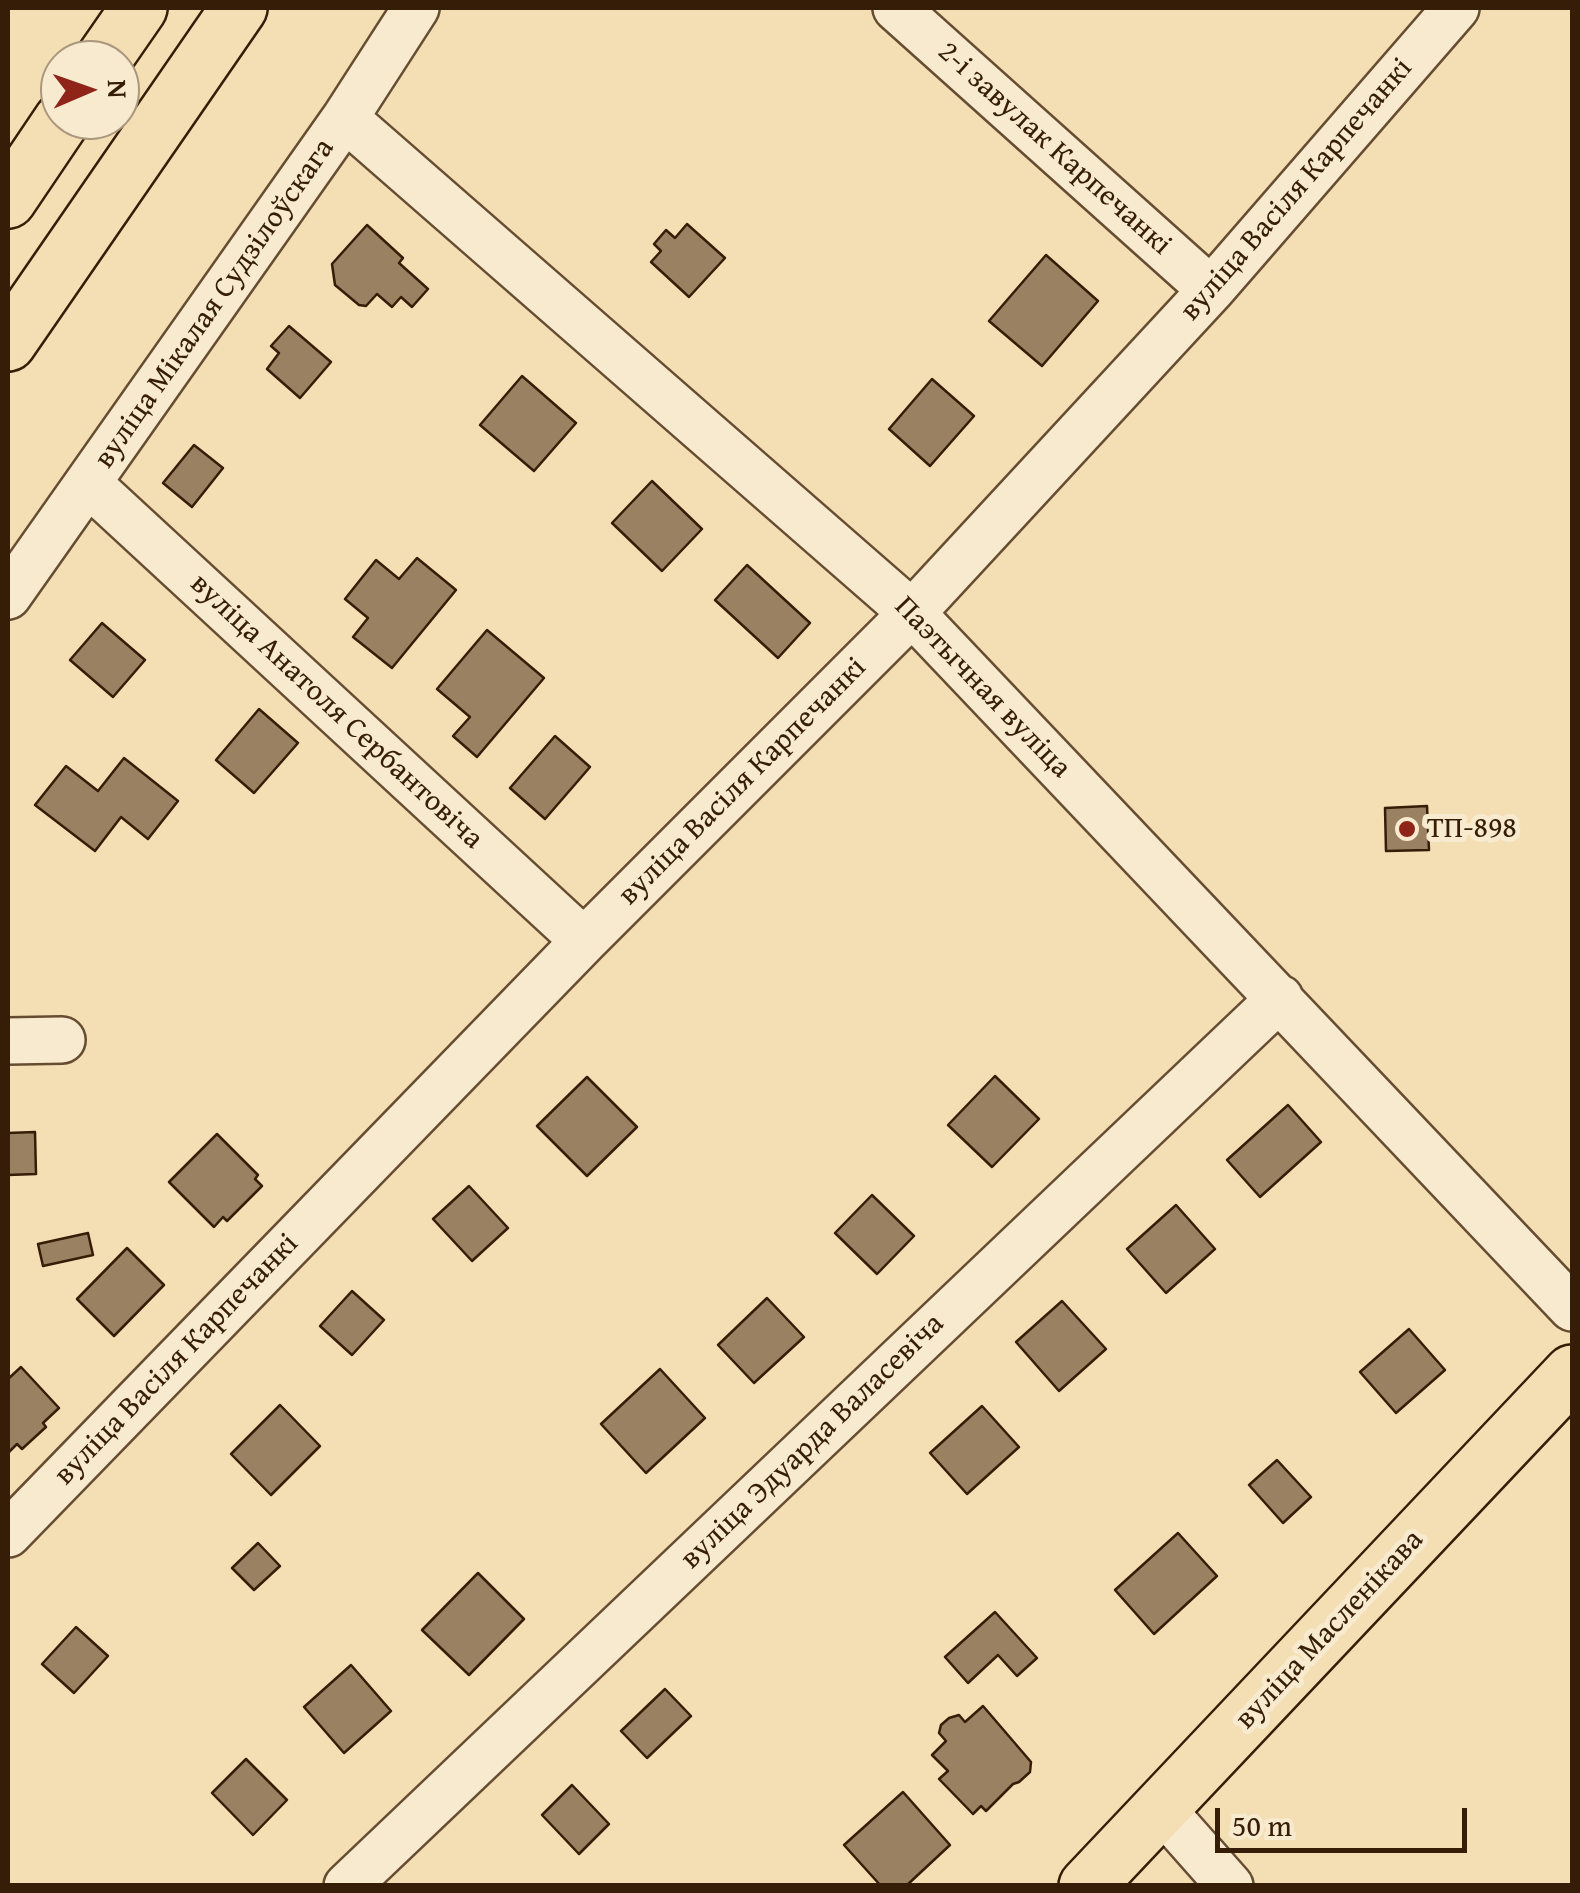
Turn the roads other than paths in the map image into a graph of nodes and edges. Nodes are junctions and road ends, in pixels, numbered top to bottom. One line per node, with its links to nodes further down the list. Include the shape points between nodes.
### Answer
1 (139, 8): 6 (main road)
2 (239, 8): 11 (main road)
3 (416, 8): 7 (street, вуліца Мікалая Судзілоўскага)
4 (896, 8): 10 (street, 2-і завулак Карпечанкі)
5 (1456, 8): 10 (street, вуліца Васіля Карпечанкі)
6 (117, 40)
7 (345, 118): 12 (street, вуліца Мікалая Судзілоўскага); 14 (street, Паэтычная вуліца)
8 (48, 140): 9 (main road)
9 (8, 200)
10 (1211, 290): 14 (street, вуліца Васіля Карпечанкі)
11 (8, 342)
12 (88, 484): 13 (street, вуліца Мікалая Судзілоўскага); 15 (street, вуліца Анатоля Сербантовіча)
13 (8, 596)
14 (912, 613): 15 (street, вуліца Васіля Карпечанкі); 16 (street, Паэтычная вуліца)
15 (584, 941): 21 (street, вуліца Васіля Карпечанкі)
16 (1280, 998): 19 (street, Паэтычная вуліца); 23 (street, вуліца Эдуарда Валасевіча)
17 (62, 1040): 18 (street)
18 (8, 1042)
19 (1572, 1308)
20 (1572, 1373): 22 (main road, вуліца Масленікава)
21 (8, 1534)
22 (1161, 1808): 24 (main road, вуліца Масленікава); 25 (street)
23 (346, 1886)
24 (1086, 1886)
25 (1230, 1886)

